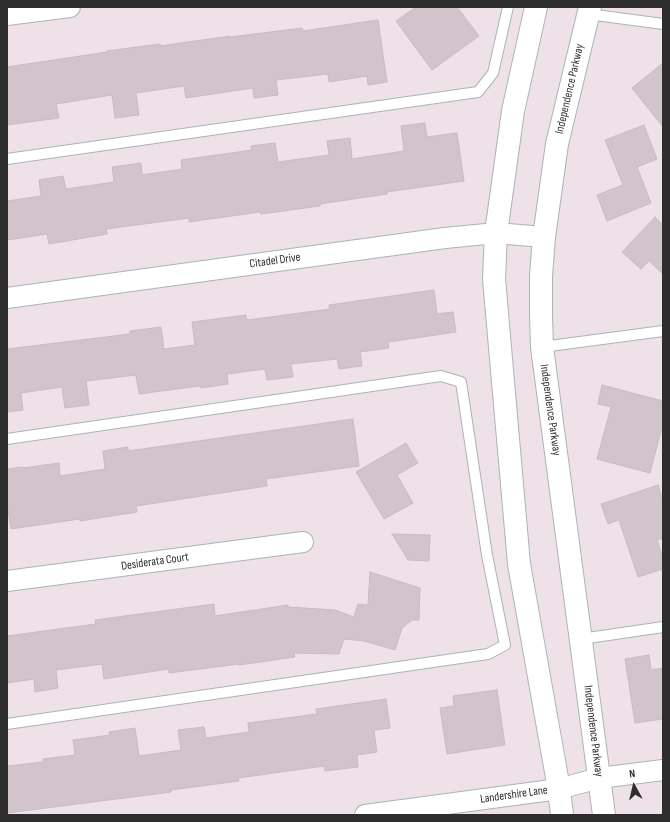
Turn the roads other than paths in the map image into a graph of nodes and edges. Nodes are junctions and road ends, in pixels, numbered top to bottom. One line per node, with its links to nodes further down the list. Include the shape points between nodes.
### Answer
1 (70, 7): 5 (street)
2 (508, 7): 7 (lane, via 493,73 478,92)
3 (536, 7): 8 (main road, via 514,111)
4 (589, 10): 6 (lane); 9 (main road, Independence Parkway, via 557,144)
5 (7, 15)
6 (663, 24)
7 (7, 159)
8 (496, 233): 9 (street, Citadel Drive); 10 (street, Citadel Drive); 21 (main road, via 494,280 519,564)
9 (544, 237): 12 (main road, Independence Parkway, via 541,276)
10 (7, 298)
11 (663, 331): 12 (lane)
12 (542, 348): 17 (main road, Independence Parkway)
13 (7, 439): 18 (lane, via 441,376 461,382 487,555 505,645 488,654)
14 (303, 542): 15 (street, Desiderata Court)
15 (7, 581)
16 (663, 627): 17 (lane)
17 (581, 639): 20 (main road, Independence Parkway)
18 (7, 724)
19 (663, 770): 20 (street, Landershire Lane)
20 (599, 778): 21 (street, Landershire Lane); 24 (main road, Independence Parkway)
21 (559, 789): 22 (street, Landershire Lane); 23 (main road)
22 (365, 815)
23 (562, 815)
24 (604, 815)

